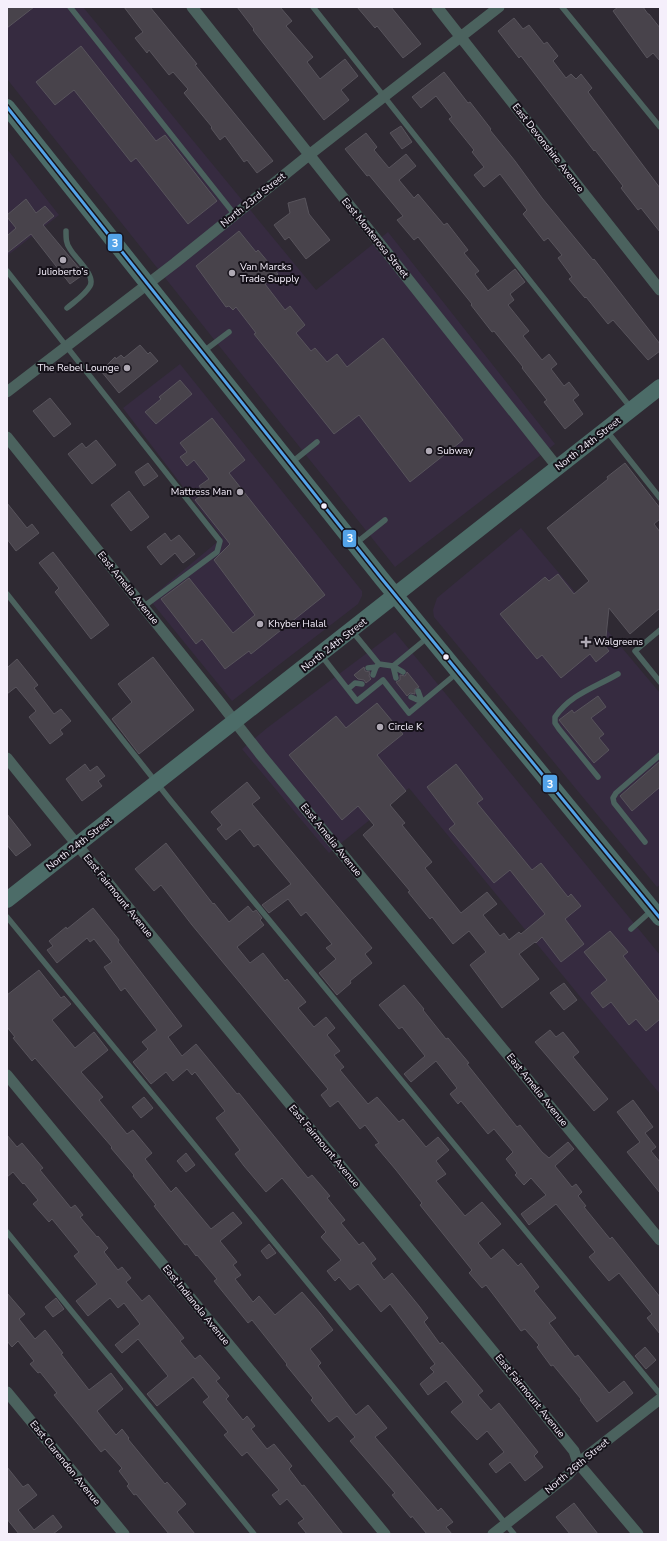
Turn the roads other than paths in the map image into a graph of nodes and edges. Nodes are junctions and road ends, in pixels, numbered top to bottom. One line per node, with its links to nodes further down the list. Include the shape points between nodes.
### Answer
1 (70, 7): 12 (lane)
2 (192, 7): 11 (street, East Monterosa Street)
3 (313, 7): 8 (lane)
4 (437, 7): 7 (street, East Devonshire Avenue)
5 (499, 7): 7 (street, North 23rd Street)
6 (562, 7): 10 (lane)
7 (461, 37): 8 (street, North 23rd Street); 16 (street, East Devonshire Avenue)
8 (384, 96): 11 (street, North 23rd Street); 23 (lane)
9 (7, 107): 15 (main road)
10 (660, 127)
11 (309, 155): 12 (street, North 23rd Street); 28 (street, East Monterosa Street)
12 (235, 215): 15 (street, North 23rd Street)
13 (66, 231): 17 (lane, via 69,249 91,279 90,286)
14 (7, 271): 19 (lane)
15 (148, 284): 19 (street, North 23rd Street); 20 (main road)
16 (660, 290)
17 (67, 308)
18 (229, 332): 20 (lane)
19 (67, 346): 22 (street, North 23rd Street); 34 (lane, via 220,541 217,552)
20 (202, 353): 27 (main road)
21 (660, 387): 23 (main road, North 24th Street)
22 (7, 392)
23 (632, 409): 24 (main road, North 24th Street)
24 (606, 430): 28 (main road, North 24th Street); 29 (lane)
25 (7, 437): 34 (street, East Amelia Avenue)
26 (317, 442): 27 (lane)
27 (291, 463): 31 (main road)
28 (558, 468): 33 (main road, North 24th Street)
29 (660, 498)
30 (385, 520): 31 (lane)
31 (354, 544): 33 (main road)
32 (7, 594): 59 (lane)
33 (396, 596): 36 (main road, North 24th Street); 37 (main road)
34 (143, 608): 55 (street, East Amelia Avenue)
35 (660, 630): 48 (lane, via 634,651)
36 (352, 631): 38 (main road, North 24th Street); 39 (lane)
37 (429, 636): 40 (lane); 43 (main road)
38 (320, 656): 51 (lane); 55 (main road, North 24th Street)
39 (377, 665): 40 (lane); 41 (lane); 45 (lane)
40 (393, 666): 42 (lane); 47 (lane)
41 (368, 668)
42 (403, 672)
43 (459, 672): 54 (lane); 63 (main road)
44 (618, 674): 58 (lane, via 574,698 555,717 559,730)
45 (373, 675)
46 (356, 677): 49 (lane)
47 (396, 678)
48 (660, 682)
49 (355, 684): 50 (lane); 51 (lane)
50 (362, 684)
51 (348, 689): 54 (lane, via 357,701 383,680 409,713)
52 (418, 691): 54 (lane)
53 (411, 697): 54 (lane)
54 (422, 702)
55 (235, 722): 59 (main road, North 24th Street); 68 (street, East Amelia Avenue)
56 (660, 755): 60 (lane, via 613,798 614,803)
57 (7, 758): 61 (street, East Fairmount Avenue)
58 (598, 777)
59 (157, 784): 61 (main road, North 24th Street); 70 (lane)
60 (645, 842)
61 (77, 846): 62 (main road, North 24th Street); 72 (street, East Fairmount Avenue, via 470,1322 574,1451)
62 (7, 900)
63 (658, 910): 65 (lane)
64 (7, 917): 73 (lane)
65 (631, 929)
66 (7, 1075): 76 (street, East Indianola Avenue)
67 (7, 1232): 75 (lane)
68 (660, 1240)
69 (7, 1392): 74 (street, East Clarendon Avenue)
70 (660, 1394)
71 (660, 1399): 72 (street, North 26th Street)
72 (578, 1463): 73 (street, North 26th Street, via 568,1475); 79 (street, East Fairmount Avenue)
73 (506, 1524): 77 (street, North 26th Street); 78 (lane)
74 (124, 1534)
75 (254, 1534)
76 (385, 1534)
77 (493, 1534)
78 (514, 1534)
79 (638, 1534)

